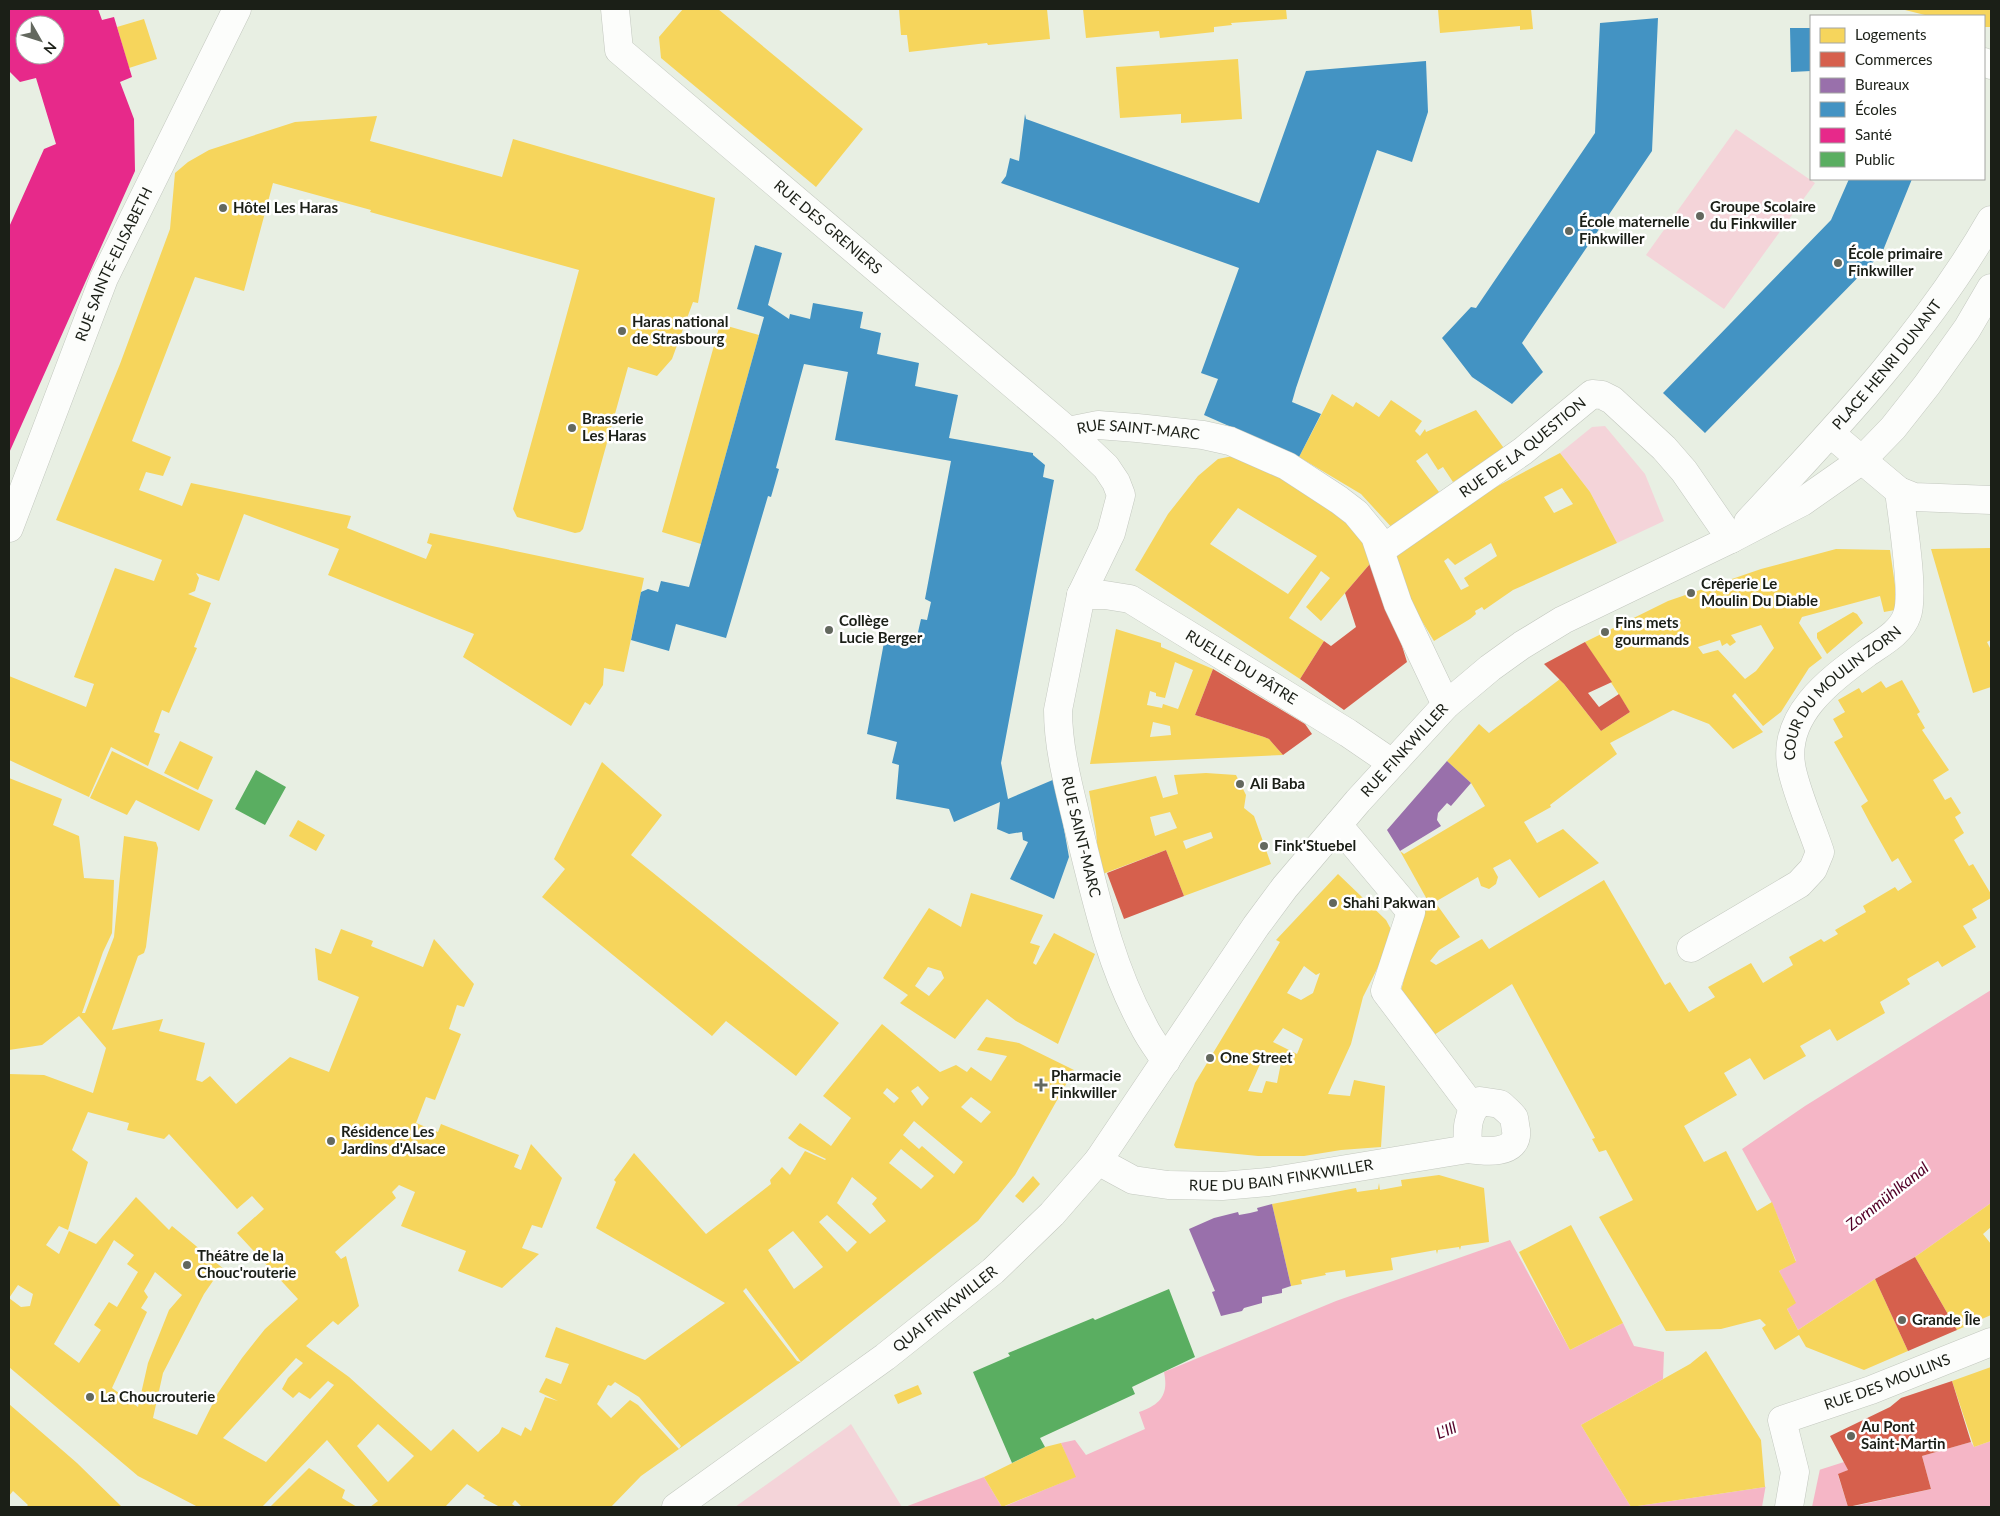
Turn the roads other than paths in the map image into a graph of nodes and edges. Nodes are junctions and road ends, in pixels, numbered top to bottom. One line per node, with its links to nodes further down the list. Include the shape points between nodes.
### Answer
1 (237, 9): 10 (street, RUE SAINTE-ELISABETH, via 104,278)
2 (615, 9): 5 (street, RUE DES GRENIERS, via 619,50)
3 (1991, 220): 6 (street, PLACE HENRI DUNANT, via 1957,276)
4 (1991, 288): 7 (street, via 1928,385)
5 (1068, 431): 12 (street, RUE SAINT-MARC, via 1098,425 1203,435 1230,442 1287,466 1339,500 1366,524); 13 (street, RUE SAINT-MARC, via 1106,467 1120,496 1111,533)
6 (1831, 434): 7 (street, PLACE HENRI DUNANT); 11 (street, PLACE HENRI DUNANT)
7 (1862, 460): 8 (street, PLACE HENRI DUNANT); 11 (street, via 1802,502)
8 (1899, 491): 9 (street, PLACE HENRI DUNANT, via 1914,497); 17 (street, COUR DU MOULIN ZORN, via 1909,586 1908,614 1898,630 1829,680 1814,696 1800,718 1792,740 1792,769 1820,852 1814,869 1799,884)
9 (1991, 500)
10 (9, 528)
11 (1732, 540): 12 (street, RUE DE LA QUESTION, via 1664,448 1612,400 1602,394 1592,394 1523,451); 14 (street, RUE FINKWILLER, via 1563,620 1498,662)
12 (1381, 550): 14 (street, RUE SAINT-MARC, via 1398,604)
13 (1081, 595): 15 (street, RUELLE DU PÂTRE, via 1130,599 1348,732); 18 (street, RUE SAINT-MARC, via 1058,710 1058,730 1101,920 1116,967 1143,1026)
14 (1446, 705): 15 (street, RUE FINKWILLER)
15 (1392, 763): 16 (street, RUE FINKWILLER)
16 (1338, 825): 18 (street, RUE FINKWILLER, via 1256,926); 19 (street, via 1411,912 1385,991)
17 (1691, 948)
18 (1166, 1060): 21 (street, QUAI FINKWILLER)
19 (1473, 1108): 20 (street, via 1468,1120); 20 (street, via 1480,1102 1500,1104 1514,1119 1516,1135 1503,1150)
20 (1468, 1149): 21 (street, RUE DU BAIN FINKWILLER, via 1268,1182 1222,1186 1168,1185 1133,1180)
21 (1098, 1161): 23 (street, QUAI FINKWILLER, via 1052,1214 993,1271 885,1357)
22 (1991, 1342): 24 (street, RUE DES MOULINS, via 1871,1390 1782,1420 1795,1472)
23 (676, 1507)
24 (1789, 1507)

